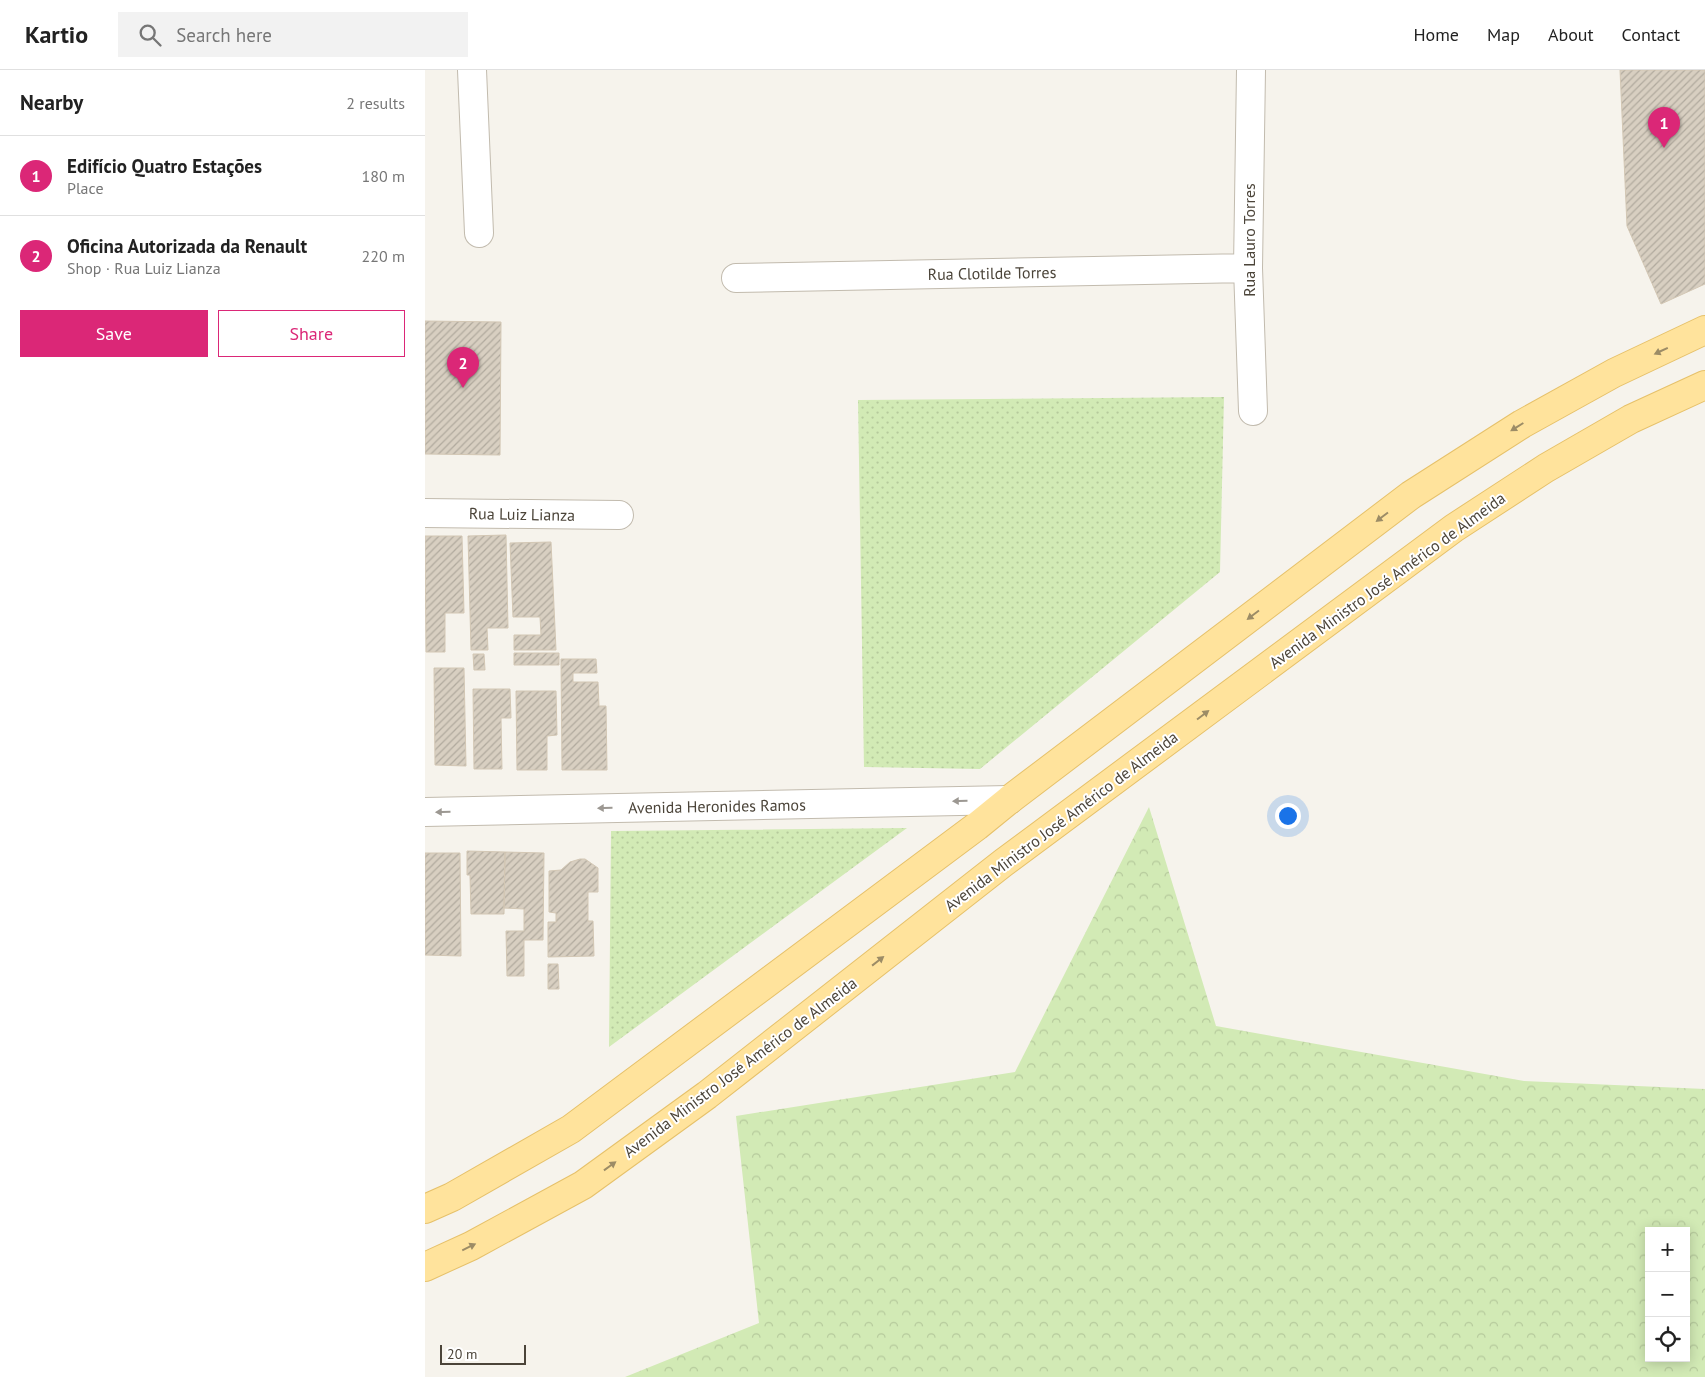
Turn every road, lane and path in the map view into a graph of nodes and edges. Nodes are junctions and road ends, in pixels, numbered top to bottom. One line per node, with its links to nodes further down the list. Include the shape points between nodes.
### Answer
1 (472, 70): 3 (street)
2 (1251, 70): 4 (street, Rua Lauro Torres)
3 (479, 233)
4 (1248, 268): 5 (street, Rua Clotilde Torres); 8 (street, Rua Lauro Torres)
5 (736, 278)
6 (1705, 330): 11 (main road, one-way to 11, via 1614,373 1522,424 1411,495)
7 (1705, 385): 14 (main road, Avenida Ministro José Américo de Almeida, one-way to 7, via 471,1246 583,1185 707,1095 1003,862 1454,528 1580,448)
8 (1253, 411)
9 (425, 513): 10 (street, Rua Luiz Lianza)
10 (619, 515)
11 (1009, 800): 12 (street, Avenida Heronides Ramos, one-way to 12); 13 (main road, via 571,1130)
12 (425, 812)
13 (425, 1209)
14 (425, 1267)

